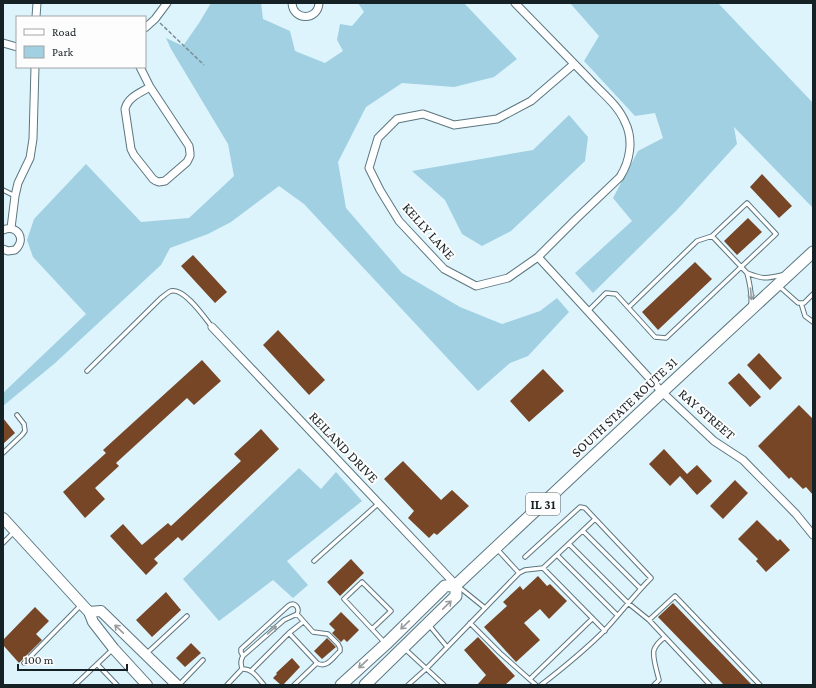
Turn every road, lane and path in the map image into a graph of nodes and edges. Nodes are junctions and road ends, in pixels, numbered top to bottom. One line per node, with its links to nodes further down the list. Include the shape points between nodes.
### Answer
1 (38, 3): 6 (street)
2 (167, 3): 7 (street)
3 (292, 3): 4 (street, via 295,13 306,17 314,13)
4 (318, 3)
5 (515, 3): 11 (street, KELLY LANE)
6 (36, 16)
7 (155, 19): 8 (street); 12 (path)
8 (146, 27)
9 (3, 43): 10 (street)
10 (16, 47)
11 (574, 64): 23 (street, KELLY LANE, via 618,110 626,122 630,141 628,161 620,177); 23 (street, KELLY LANE, via 531,102 497,119 454,125 423,114 397,119 378,138 369,168 399,221 444,269 476,286 508,278)
12 (204, 65)
13 (35, 68): 17 (street, via 33,139 30,158)
14 (140, 68): 15 (street)
15 (150, 87): 15 (street, via 131,99 125,109 132,152 153,179 162,182 187,162 190,150)
16 (3, 190): 17 (lane)
17 (15, 196): 18 (street)
18 (11, 228): 19 (street); 21 (street, via 20,236 20,244 12,251)
19 (3, 230)
20 (712, 236): 24 (lane); 24 (lane, via 747,203 757,213 776,234); 30 (lane, via 697,241)
21 (3, 249)
22 (813, 252): 26 (main road, SOUTH STATE ROUTE 31 / IL 31)
23 (538, 257): 32 (street, RAY STREET)
24 (741, 267): 25 (lane); 30 (lane, via 666,338 655,337)
25 (746, 273): 26 (lane, via 770,278); 31 (lane, one-way to 31, via 751,288)
26 (791, 273): 27 (main road, SOUTH STATE ROUTE 31 / IL 31)
27 (778, 285): 29 (lane); 31 (main road, SOUTH STATE ROUTE 31 / IL 31)
28 (813, 294): 29 (lane)
29 (801, 303): 33 (lane, via 805,316)
30 (629, 307): 32 (lane, via 616,294 606,293)
31 (751, 310): 36 (main road, SOUTH STATE ROUTE 31 / IL 31)
32 (588, 311): 36 (street, RAY STREET)
33 (813, 322)
34 (212, 327): 35 (lane, via 187,297 177,291 171,291); 39 (street, REILAND DRIVE)
35 (87, 371)
36 (662, 392): 44 (street, RAY STREET, via 714,441 743,460); 47 (main road, SOUTH STATE ROUTE 31 / IL 31)
37 (17, 415): 38 (lane, via 25,430)
38 (3, 453)
39 (379, 503): 50 (lane); 53 (street, REILAND DRIVE)
40 (3, 518): 43 (main road)
41 (595, 519): 42 (lane); 49 (lane, via 584,508 580,508); 54 (lane, via 651,578)
42 (583, 531): 46 (lane); 54 (lane)
43 (15, 532): 45 (lane); 56 (main road)
44 (813, 535)
45 (3, 543)
46 (569, 544): 48 (lane); 55 (lane)
47 (496, 548): 52 (lane); 53 (main road, SOUTH STATE ROUTE 31 / IL 31)
48 (557, 555): 51 (lane); 61 (lane)
49 (525, 556)
50 (314, 561)
51 (543, 568): 52 (lane); 62 (lane)
52 (519, 572): 57 (lane)
53 (456, 586): 57 (lane); 65 (main road, SOUTH STATE ROUTE 31 / IL 31, one-way to 53, via 456,596); 71 (main road, SOUTH STATE ROUTE 31 / IL 31, one-way to 71, via 445,586)
54 (640, 588): 55 (lane)
55 (628, 603): 61 (lane); 63 (lane)
56 (82, 604): 58 (main road); 78 (lane)
57 (485, 608): 66 (lane)
58 (89, 612): 74 (main road, via 93,622); 75 (main road, one-way to 58, via 101,611)
59 (296, 614): 64 (lane); 76 (lane, one-way to 59, via 284,620); 76 (lane, via 297,606 288,606 242,649)
60 (187, 616): 75 (lane)
61 (617, 616): 68 (lane)
62 (592, 619): 68 (lane); 84 (lane)
63 (649, 620): 70 (lane); 100 (lane, via 675,596)
64 (303, 622): 69 (lane); 79 (lane, via 312,632 328,634 340,648 325,665)
65 (427, 623): 72 (main road, SOUTH STATE ROUTE 31 / IL 31); 73 (lane)
66 (470, 623): 73 (lane); 84 (lane, via 500,654)
67 (372, 629): 67 (lane, via 344,599 362,582 391,611); 71 (lane)
68 (604, 631): 97 (lane, via 569,664)
69 (289, 633): 79 (lane); 83 (lane)
70 (665, 637): 98 (lane, via 654,649 659,680); 99 (lane)
71 (386, 644): 92 (main road, SOUTH STATE ROUTE 31 / IL 31, one-way to 92)
72 (403, 647): 81 (lane); 93 (main road, SOUTH STATE ROUTE 31 / IL 31)
73 (447, 647): 81 (lane)
74 (114, 649): 80 (lane); 87 (main road)
75 (146, 654): 88 (main road)
76 (243, 656): 82 (lane)
77 (204, 660): 88 (lane)
78 (24, 663)
79 (317, 663): 91 (lane)
80 (97, 664): 85 (lane); 86 (lane)
81 (427, 668): 94 (lane); 95 (lane)
82 (242, 669): 83 (lane); 89 (lane)
83 (251, 670): 90 (lane)
84 (530, 679): 96 (lane)
85 (75, 685)
86 (117, 685)
87 (147, 685)
88 (178, 685)
89 (227, 685)
90 (264, 685)
91 (294, 685)
92 (341, 685)
93 (365, 685)
94 (408, 685)
95 (444, 685)
96 (536, 685)
97 (541, 685)
98 (654, 685)
99 (710, 685)
100 (760, 685)

